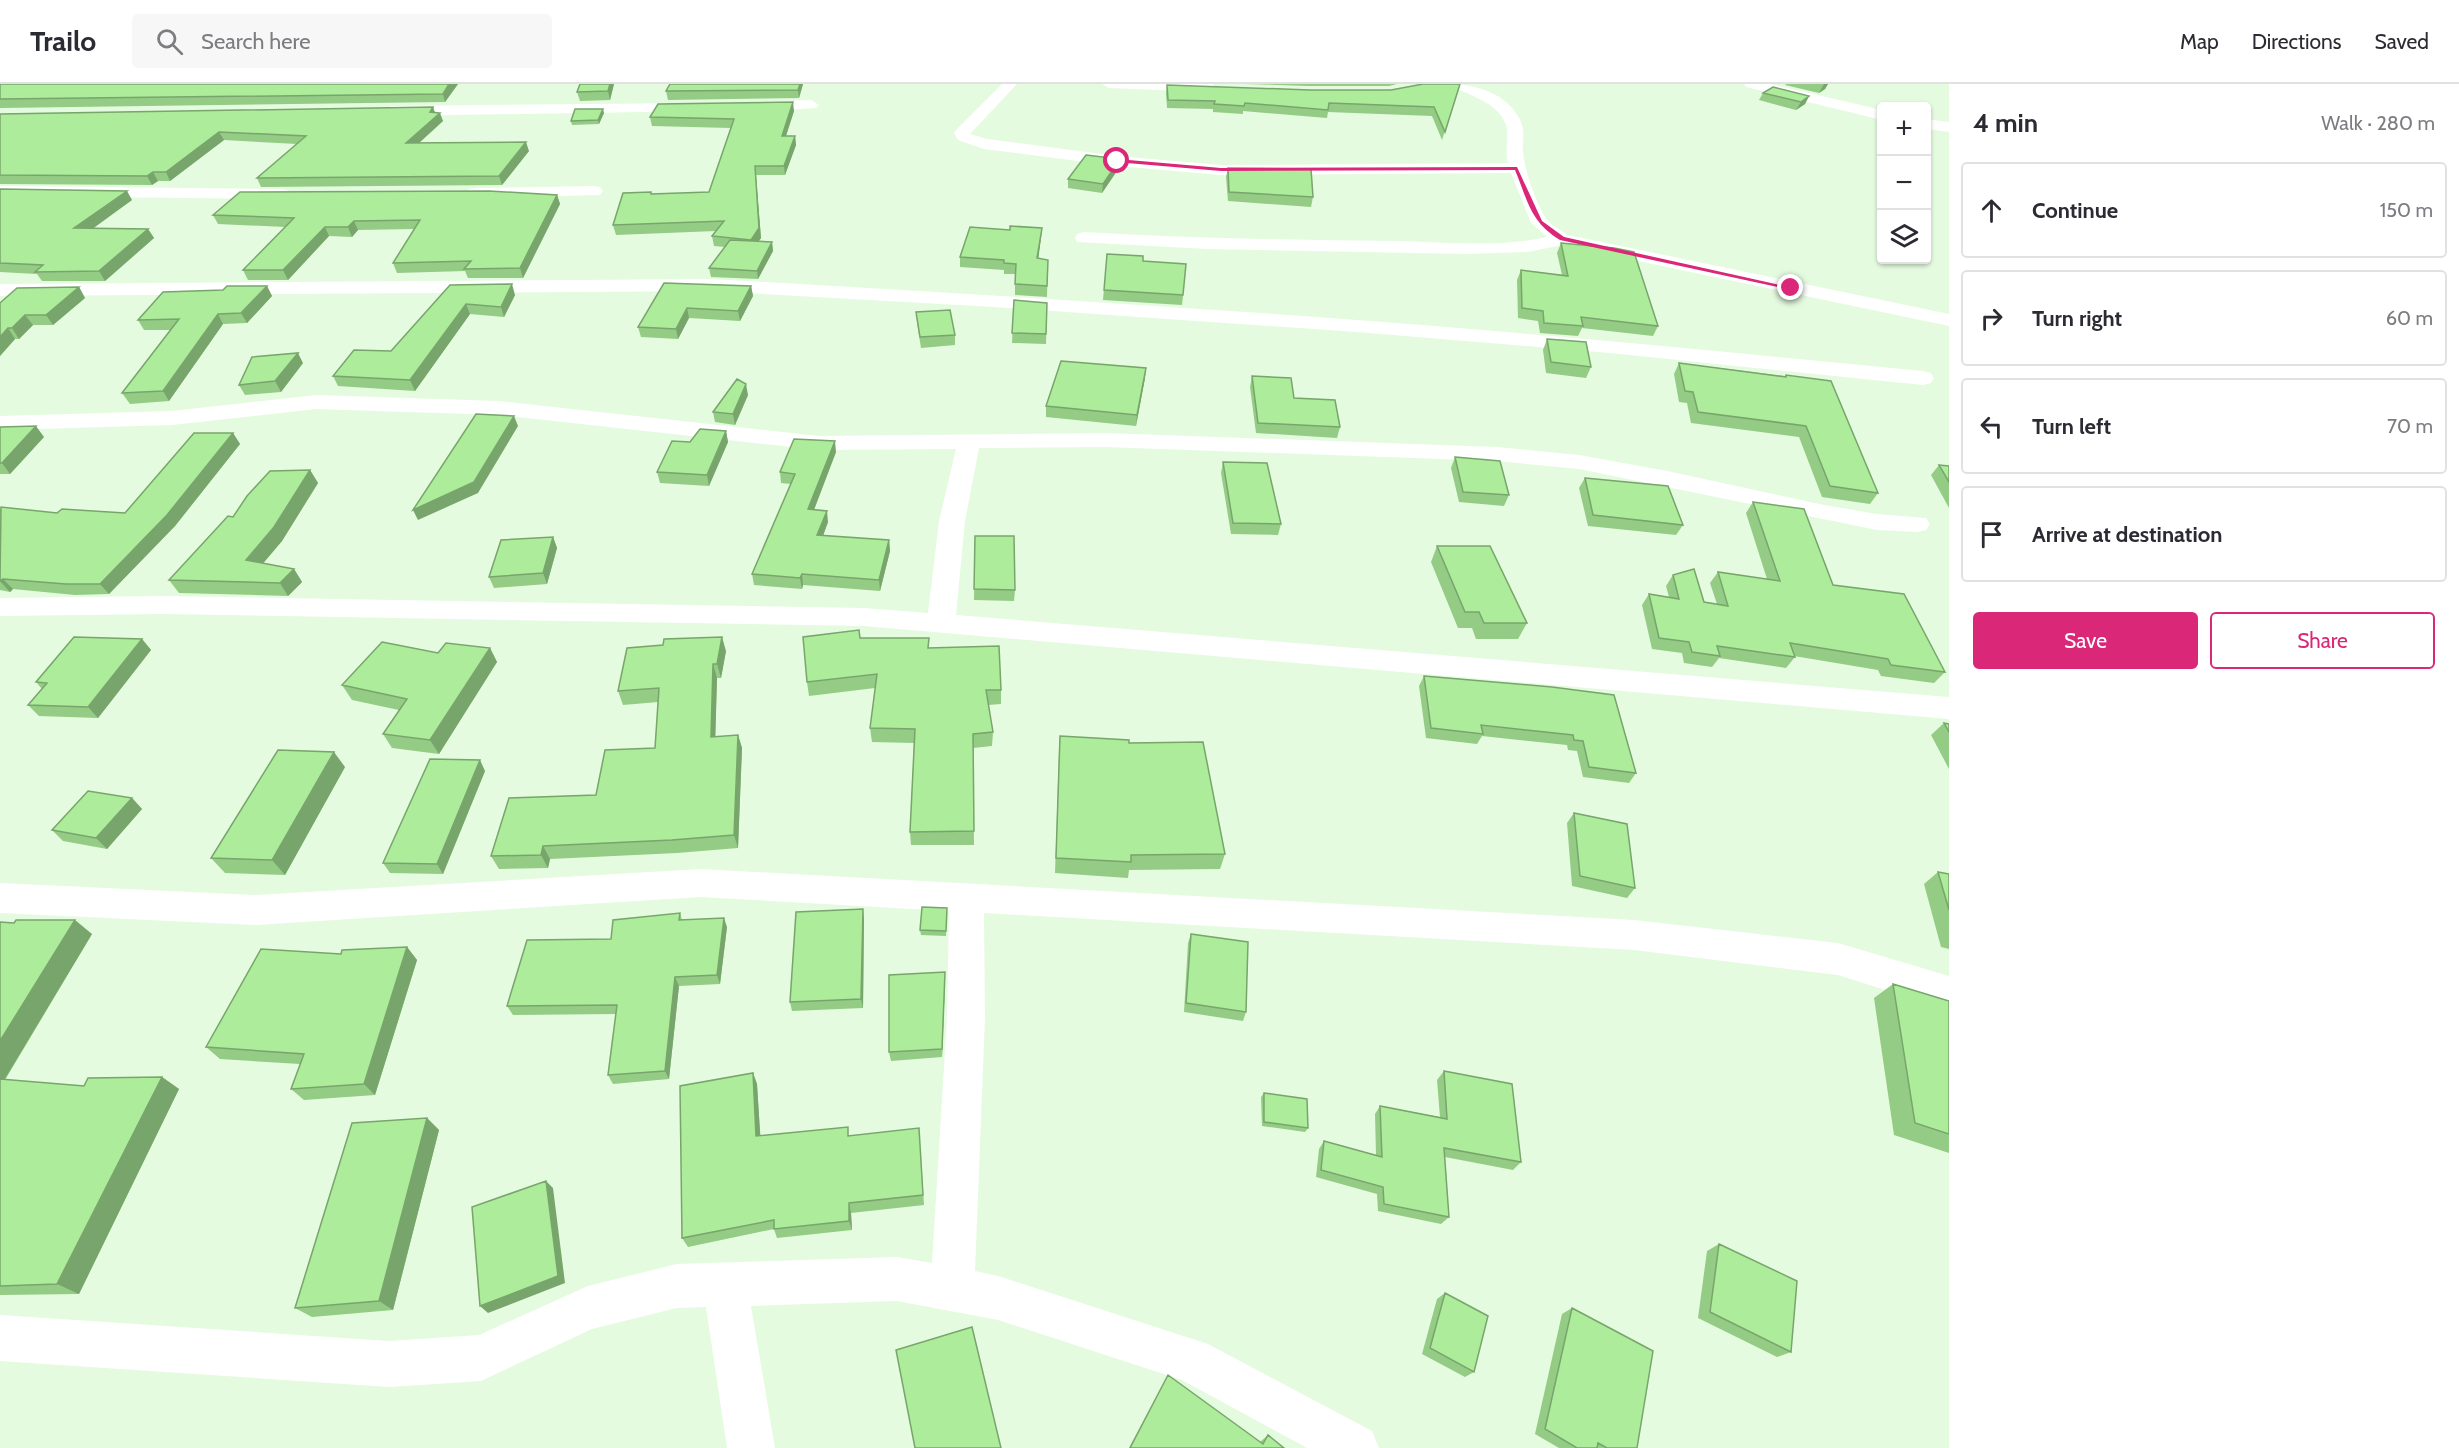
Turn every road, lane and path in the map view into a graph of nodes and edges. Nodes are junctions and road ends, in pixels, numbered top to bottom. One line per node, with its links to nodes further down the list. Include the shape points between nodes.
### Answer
1 (1010, 84): 16 (street, via 962,133 964,137 984,144 1221,170)
2 (1109, 84): 5 (street)
3 (1457, 84): 16 (street, via 1505,111 1514,124)
4 (1751, 84): 13 (street)
5 (1195, 86): 6 (street)
6 (1229, 89)
7 (652, 94): 11 (street)
8 (811, 105): 10 (street)
9 (713, 107): 11 (street)
10 (735, 107)
11 (636, 108): 12 (street)
12 (372, 111)
13 (1877, 114)
14 (1931, 125): 15 (street)
15 (1949, 127)
16 (1517, 168): 22 (street, via 1539,222)
17 (0, 191): 20 (street)
18 (594, 191): 19 (street)
19 (463, 193)
20 (297, 194)
21 (1084, 238): 22 (street, via 1195,245 1457,247 1539,245)
22 (1562, 239): 24 (street)
23 (0, 290): 25 (street, via 711,285 1357,326)
24 (1949, 320)
25 (1923, 378)
26 (0, 423): 27 (street, via 172,418 316,402 499,408 819,443)
27 (969, 441): 28 (street, via 1106,440 1497,453 1579,462 1824,513); 30 (street, via 952,521)
28 (1917, 524)
29 (0, 607): 30 (street, via 164,605 864,617)
30 (941, 623): 31 (street)
31 (1949, 708)
32 (0, 898): 33 (street, via 255,910 701,883)
33 (967, 898): 34 (street, via 1634,935 1838,959); 36 (street, via 966,1018)
34 (1949, 993)
35 (724, 1285): 36 (street, via 897,1279); 37 (street, via 677,1286 588,1308 481,1358 390,1364); 38 (street)
36 (952, 1290): 39 (street, via 998,1298 1192,1360)
37 (0, 1338)
38 (751, 1448)
39 (1355, 1448)

